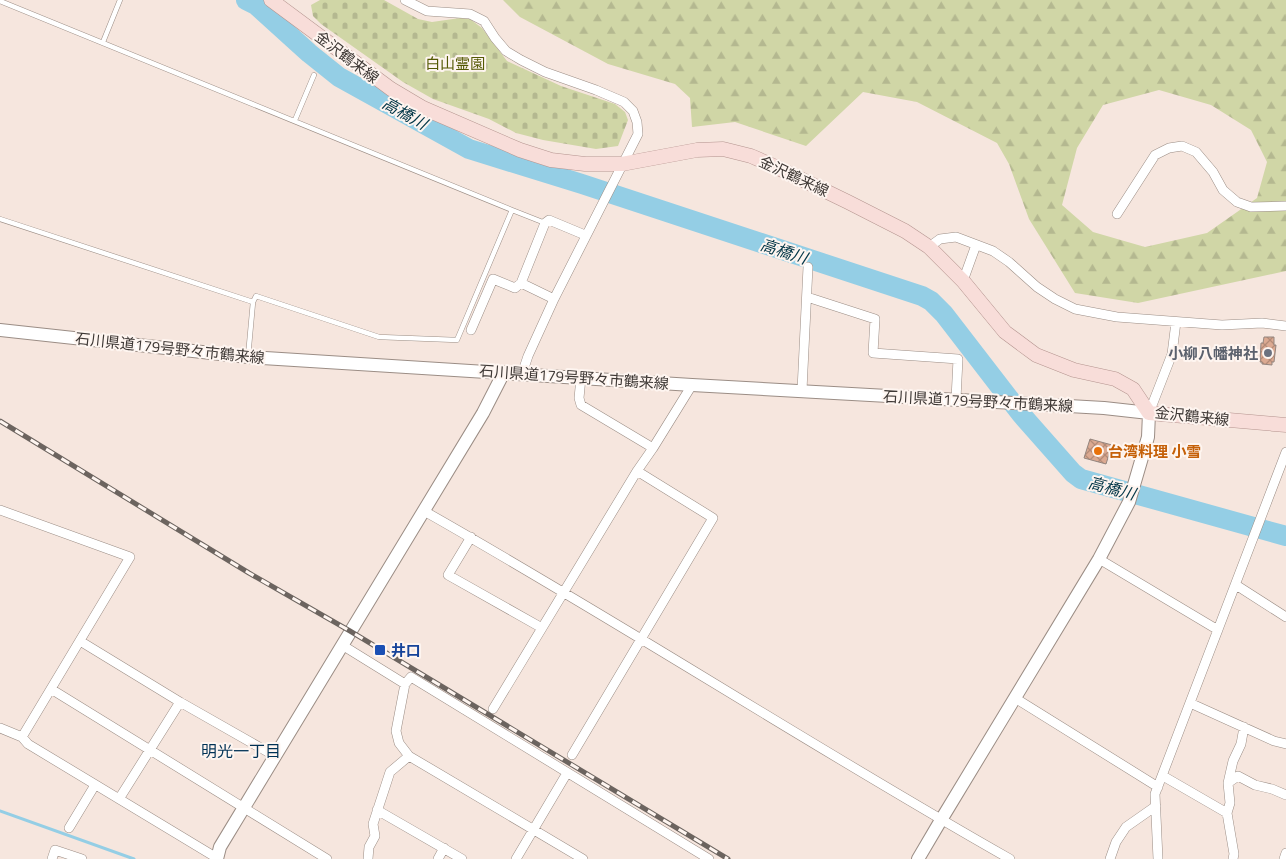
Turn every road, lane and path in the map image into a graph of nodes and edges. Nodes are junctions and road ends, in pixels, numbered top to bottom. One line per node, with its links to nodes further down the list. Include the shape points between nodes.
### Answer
1 (120, 0): 5 (lane)
2 (271, 0): 8 (main road, 金沢鶴来線, via 360,68 423,108 551,160)
3 (405, 0): 8 (street, via 426,11 470,14 484,21 506,50 521,60 624,102 638,122 638,134)
4 (0, 1): 5 (lane)
5 (102, 42): 7 (lane)
6 (314, 75): 7 (lane)
7 (295, 120): 10 (lane)
8 (622, 164): 14 (street); 16 (main road, 金沢鶴来線, via 697,150 723,149 751,156 905,231)
9 (1286, 206): 11 (street, via 1251,207 1237,202 1223,190 1214,172 1196,152 1182,146 1155,155)
10 (512, 210): 13 (lane); 22 (lane, via 458,340 379,337 256,296)
11 (1117, 214)
12 (0, 219): 22 (lane)
13 (545, 223): 14 (street, via 549,220); 19 (street)
14 (585, 235): 21 (street)
15 (976, 245): 16 (street, via 956,237 940,240); 18 (street); 23 (street, via 993,251 1037,287 1075,310)
16 (929, 247): 18 (main road, 金沢鶴来線)
17 (808, 266): 20 (street)
18 (963, 281): 34 (main road, 金沢鶴来線, via 1005,332 1036,354 1074,370 1115,379 1132,389)
19 (521, 283): 21 (street); 26 (street, via 515,288 493,279)
20 (807, 298): 32 (street); 33 (street, via 875,319 873,353 958,359)
21 (554, 299): 29 (street)
22 (253, 302): 27 (lane)
23 (1176, 322): 24 (street, via 1222,325 1262,322); 34 (street, via 1172,354)
24 (1286, 326)
25 (0, 330): 27 (main road, 石川県道179号野々市鶴来線)
26 (470, 330)
27 (248, 356): 28 (main road, 石川県道179号野々市鶴来線)
28 (504, 372): 29 (main road, 石川県道179号野々市鶴来線); 40 (main road)
29 (522, 374): 30 (main road, 石川県道179号野々市鶴来線)
30 (581, 378): 31 (main road, 石川県道179号野々市鶴来線); 36 (street, via 580,405)
31 (692, 385): 32 (main road, 石川県道179号野々市鶴来線); 36 (street)
32 (802, 390): 33 (main road, 石川県道179号野々市鶴来線)
33 (956, 399): 34 (main road, 石川県道179号野々市鶴来線)
34 (1149, 413): 35 (main road, 金沢鶴来線); 42 (main road, via 1148,437 1131,494)
35 (1286, 424)
36 (654, 448): 38 (street)
37 (1286, 452): 43 (street)
38 (637, 471): 44 (street); 48 (street, via 713,518)
39 (0, 510): 49 (street, via 130,557)
40 (424, 511): 41 (street); 50 (main road)
41 (471, 537): 44 (street); 46 (street, via 448,575)
42 (1099, 559): 47 (street); 53 (main road)
43 (1236, 584): 45 (street); 47 (street)
44 (565, 592): 46 (street); 48 (street)
45 (1286, 617)
46 (542, 628): 56 (street)
47 (1218, 630): 55 (street)
48 (642, 640): 62 (street); 76 (street)
49 (80, 641): 52 (street); 54 (street)
50 (342, 645): 51 (street); 63 (main road)
51 (405, 684): 64 (street, via 396,732 399,743); 65 (street, via 410,677)
52 (51, 689): 59 (street); 61 (street)
53 (1015, 698): 69 (street); 76 (main road)
54 (180, 702): 61 (street); 63 (street)
55 (1190, 703): 57 (street); 66 (street)
56 (493, 708)
57 (1244, 727): 60 (street); 67 (street)
58 (0, 728): 59 (street)
59 (22, 737): 68 (street, via 28,744)
60 (1286, 744)
61 (151, 749): 71 (street); 73 (street)
62 (572, 754)
63 (275, 756): 73 (main road)
64 (409, 756): 74 (street, via 390,772); 78 (street)
65 (567, 773): 78 (street); 90 (street)
66 (1163, 776): 69 (street); 75 (street)
67 (1228, 783): 70 (street, via 1238,776 1255,786); 75 (street, via 1230,803)
68 (95, 785): 71 (street); 77 (street)
69 (1158, 787): 72 (street)
70 (1286, 795)
71 (119, 799): 83 (street)
72 (1156, 806): 93 (street, via 1126,827); 94 (street)
73 (244, 808): 83 (main road, via 220,847); 84 (street)
74 (377, 810): 79 (street); 85 (street)
75 (1227, 813): 95 (street)
76 (940, 820): 91 (main road); 92 (street)
77 (69, 828)
78 (533, 829): 88 (street); 89 (street)
79 (444, 848): 86 (street); 87 (street)
80 (1286, 853): 96 (street)
81 (52, 859): 82 (street, via 55,850)
82 (82, 859)
83 (217, 859)
84 (328, 859)
85 (368, 859)
86 (438, 859)
87 (462, 859)
88 (516, 859)
89 (583, 859)
90 (709, 859)
91 (918, 859)
92 (1010, 859)
93 (1110, 859)
94 (1158, 859)
95 (1233, 859)
96 (1284, 859)

